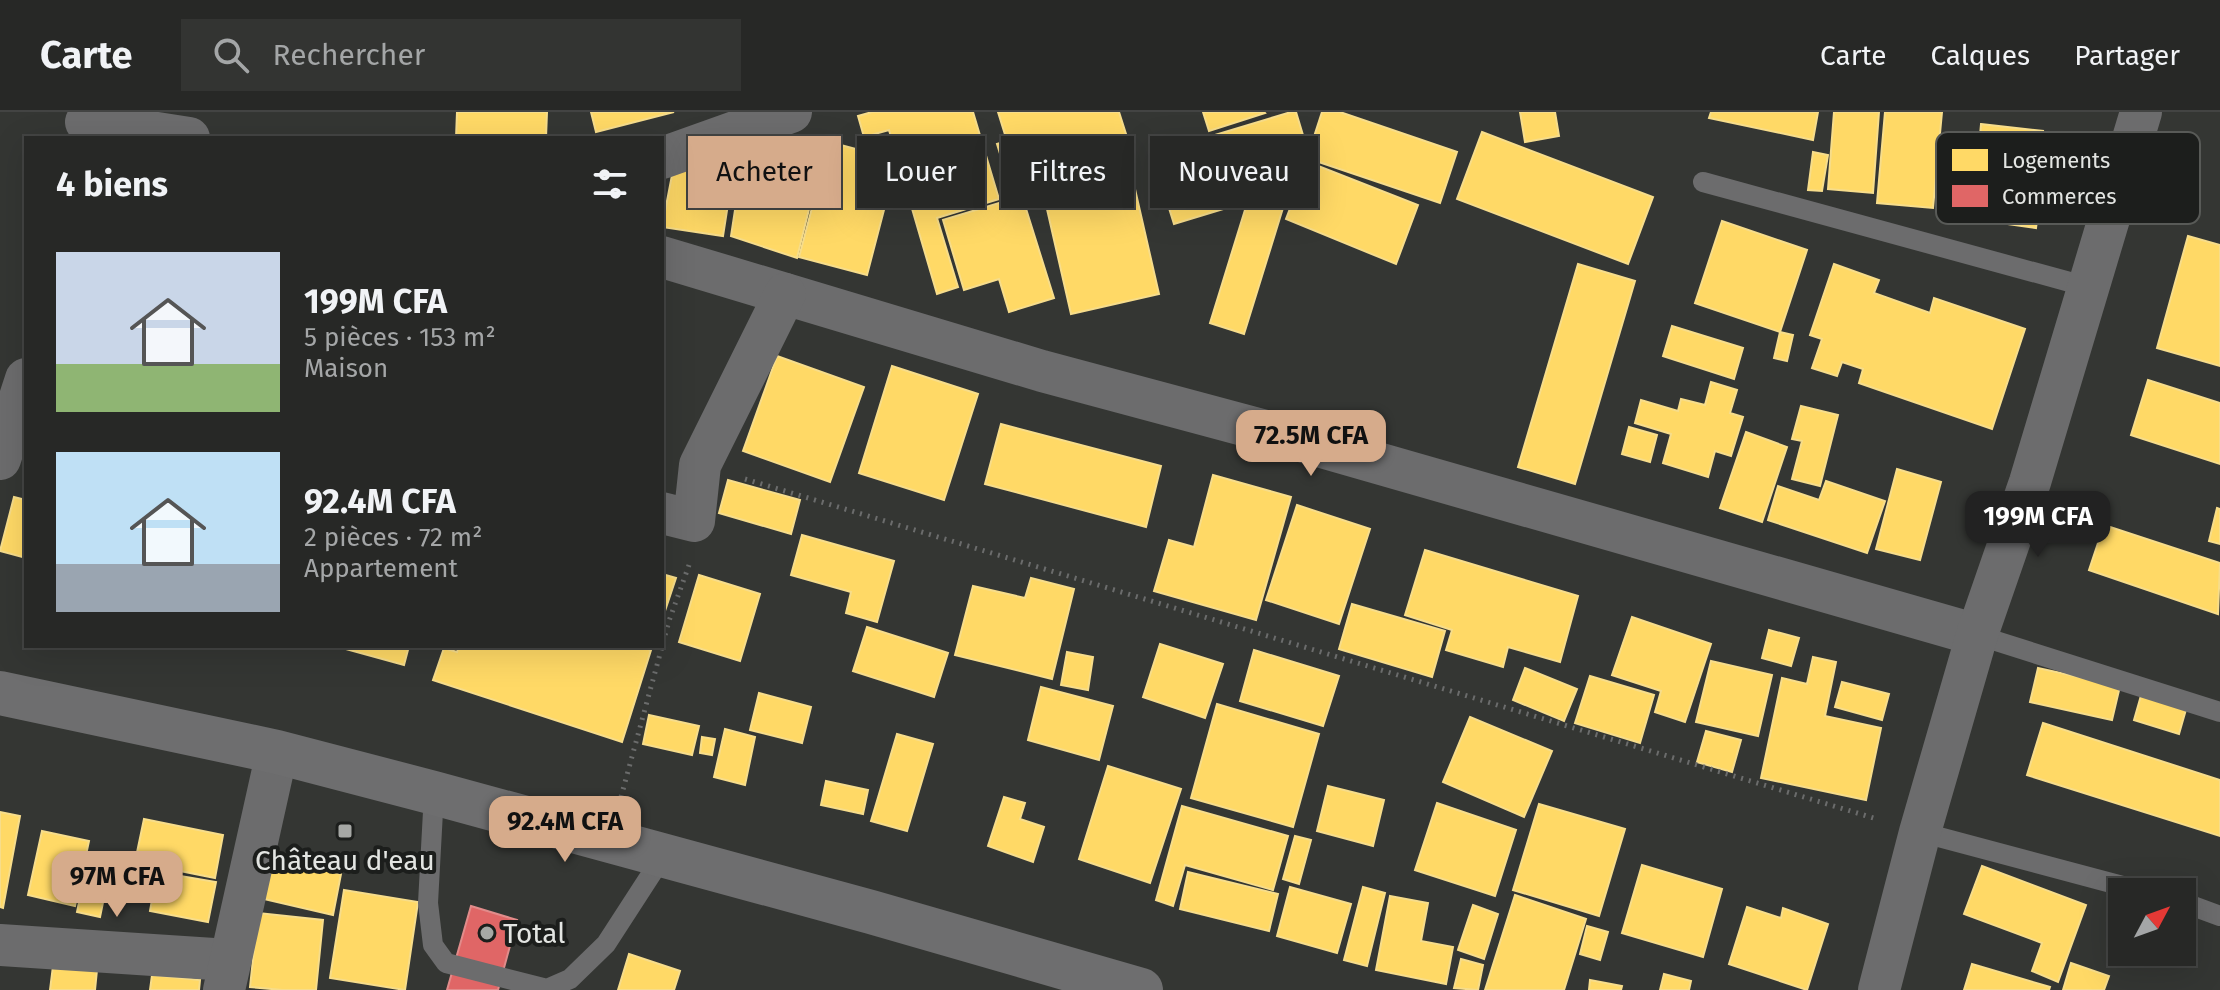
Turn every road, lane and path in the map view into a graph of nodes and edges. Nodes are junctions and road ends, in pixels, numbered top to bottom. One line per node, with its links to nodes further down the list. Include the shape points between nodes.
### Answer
1 (791, 112): 6 (street)
2 (2141, 112): 4 (street)
3 (103, 122): 5 (street)
4 (2135, 132)
5 (178, 136)
6 (664, 157)
7 (1703, 182): 10 (lane)
8 (2107, 224): 10 (street)
9 (664, 258): 11 (street)
10 (2088, 287): 16 (street)
11 (785, 294): 14 (street); 16 (street)
12 (24, 385): 13 (street)
13 (0, 459)
14 (700, 465): 15 (street); 23 (path)
15 (678, 517): 17 (path, via 690,562)
16 (1977, 635): 20 (lane); 23 (street)
17 (664, 639)
18 (662, 648): 24 (path)
19 (0, 693): 21 (street)
20 (2220, 712)
21 (277, 752): 22 (street); 30 (street)
22 (434, 793): 24 (street); 25 (lane, via 428,903 433,945 446,963 547,989 570,979 606,944)
23 (1920, 832): 26 (lane); 32 (street)
24 (609, 841): 25 (street)
25 (663, 856): 31 (street)
26 (2108, 882)
27 (2196, 907): 28 (lane)
28 (2220, 916)
29 (0, 945): 30 (street)
30 (226, 975)
31 (1141, 990)
32 (1879, 990)

